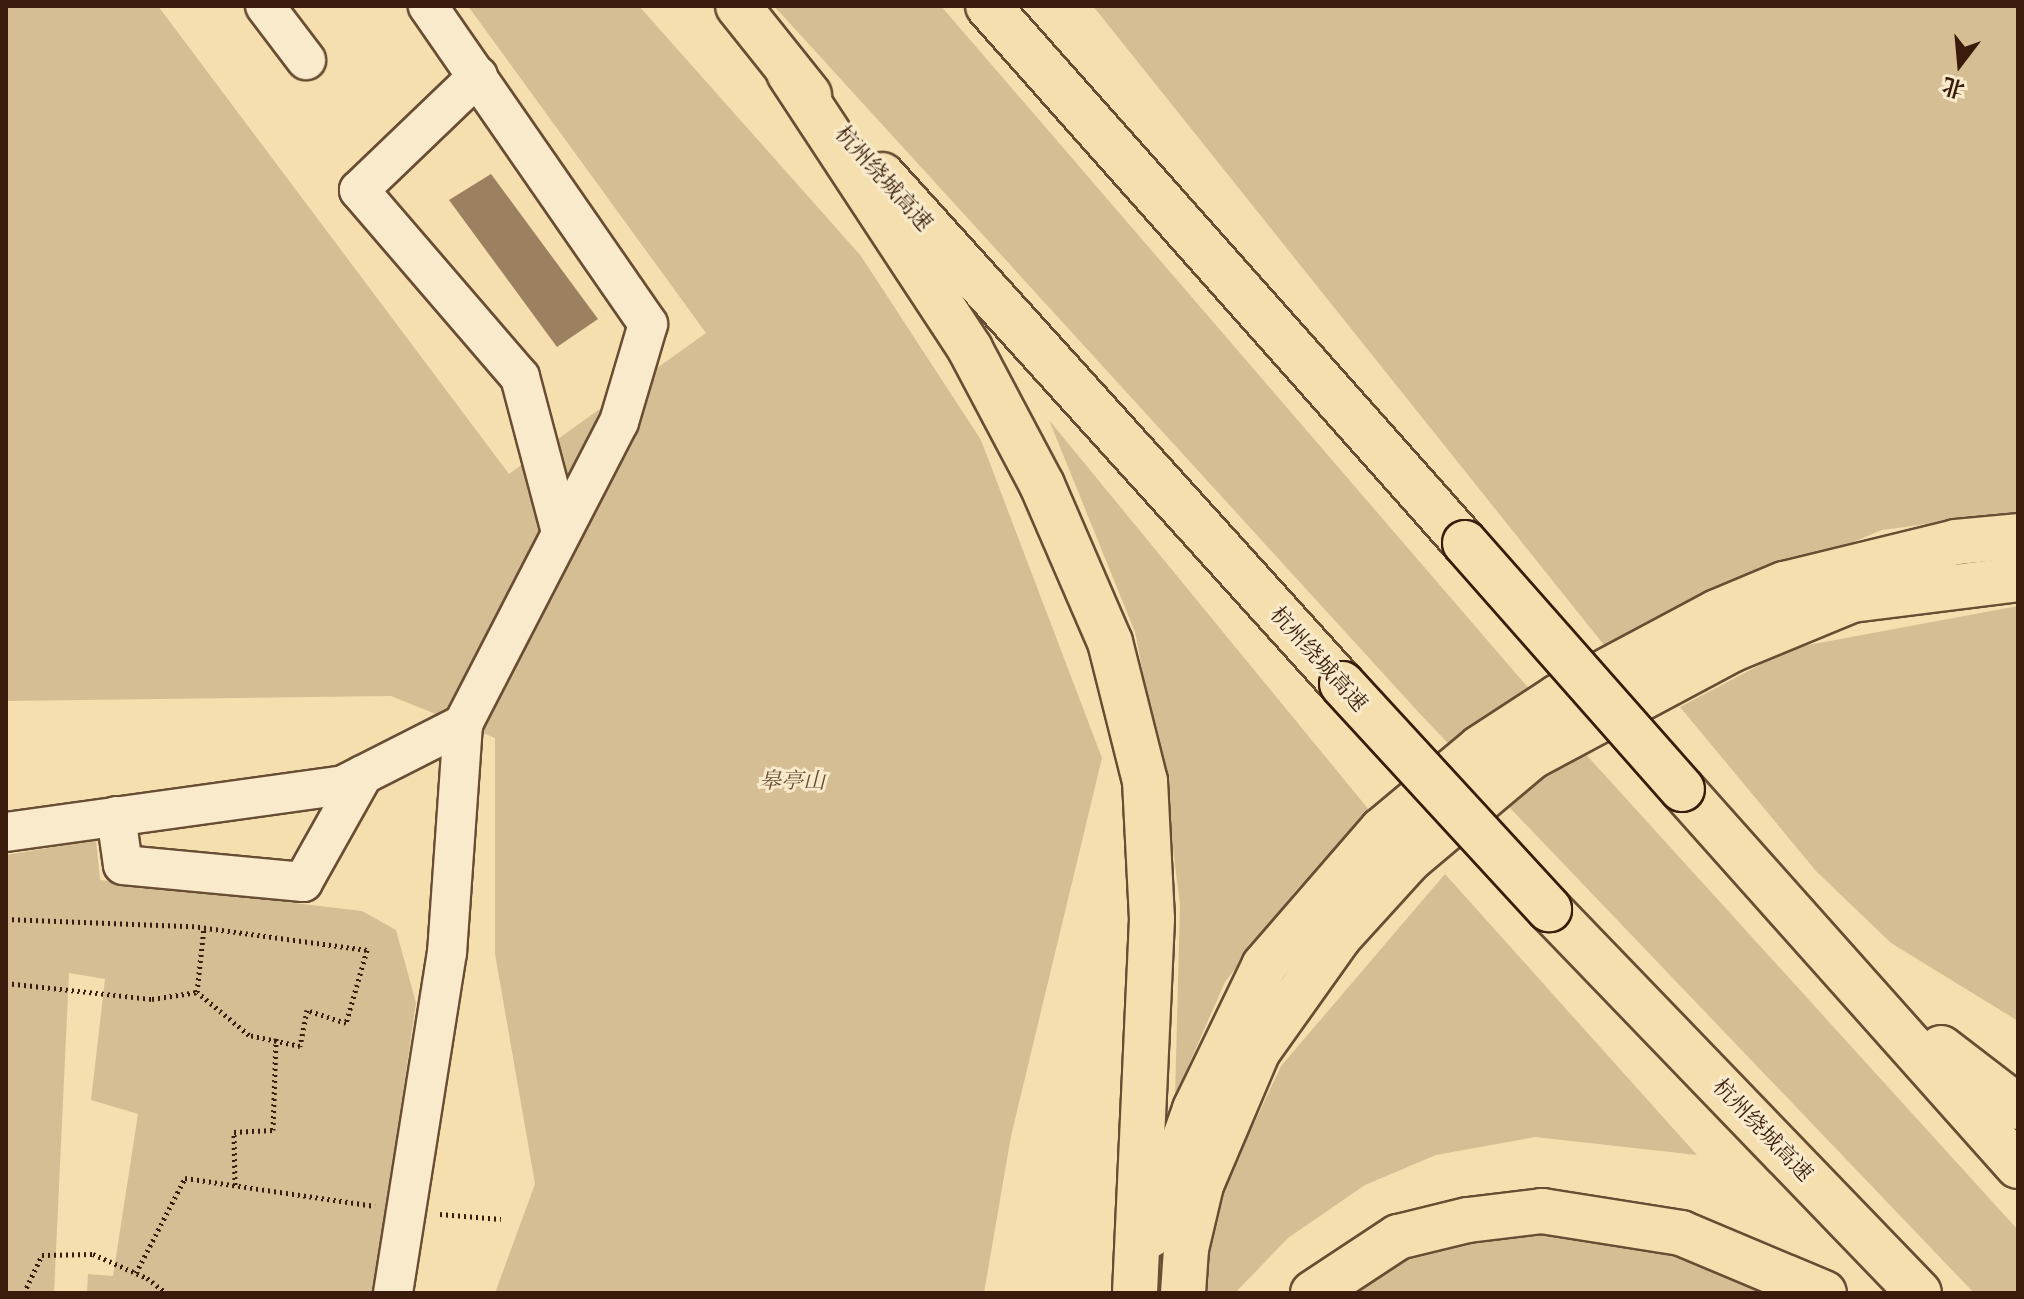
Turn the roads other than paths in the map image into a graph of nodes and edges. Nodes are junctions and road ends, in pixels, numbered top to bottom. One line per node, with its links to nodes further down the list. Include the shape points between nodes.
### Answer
1 (265, 6): 5 (lane)
2 (428, 6): 7 (lane)
3 (738, 6): 6 (highway, 杭州绕城高速)
4 (988, 6): 15 (highway, bridge)
5 (306, 60)
6 (789, 73): 19 (highway, via 970,349 1042,485 1110,642 1145,781 1152,919); 23 (highway, 杭州绕城高速, bridge, via 1549,909)
7 (478, 76): 8 (lane, via 648,324 619,422); 8 (lane, via 359,190 520,377)
8 (560, 528): 11 (lane)
9 (2018, 536): 19 (highway, via 1956,542 1784,584 1717,612 1513,726 1382,830 1264,966 1195,1109 1157,1207)
10 (2018, 579): 20 (highway, via 1852,600 1731,650 1531,757 1410,859 1339,937 1258,1051 1201,1185 1186,1249)
11 (463, 724): 12 (lane); 18 (lane, via 447,953)
12 (363, 775): 13 (lane, via 343,785); 13 (lane, via 303,882 123,865)
13 (116, 816): 14 (lane)
14 (6, 832)
15 (1819, 946): 16 (highway); 17 (highway)
16 (2018, 1107)
17 (2018, 1166)
18 (393, 1293)
19 (1135, 1293)
20 (1183, 1293)
21 (1313, 1293): 22 (highway, via 1398,1237 1468,1220 1542,1211 1681,1233)
22 (1824, 1293)
23 (1919, 1293)

